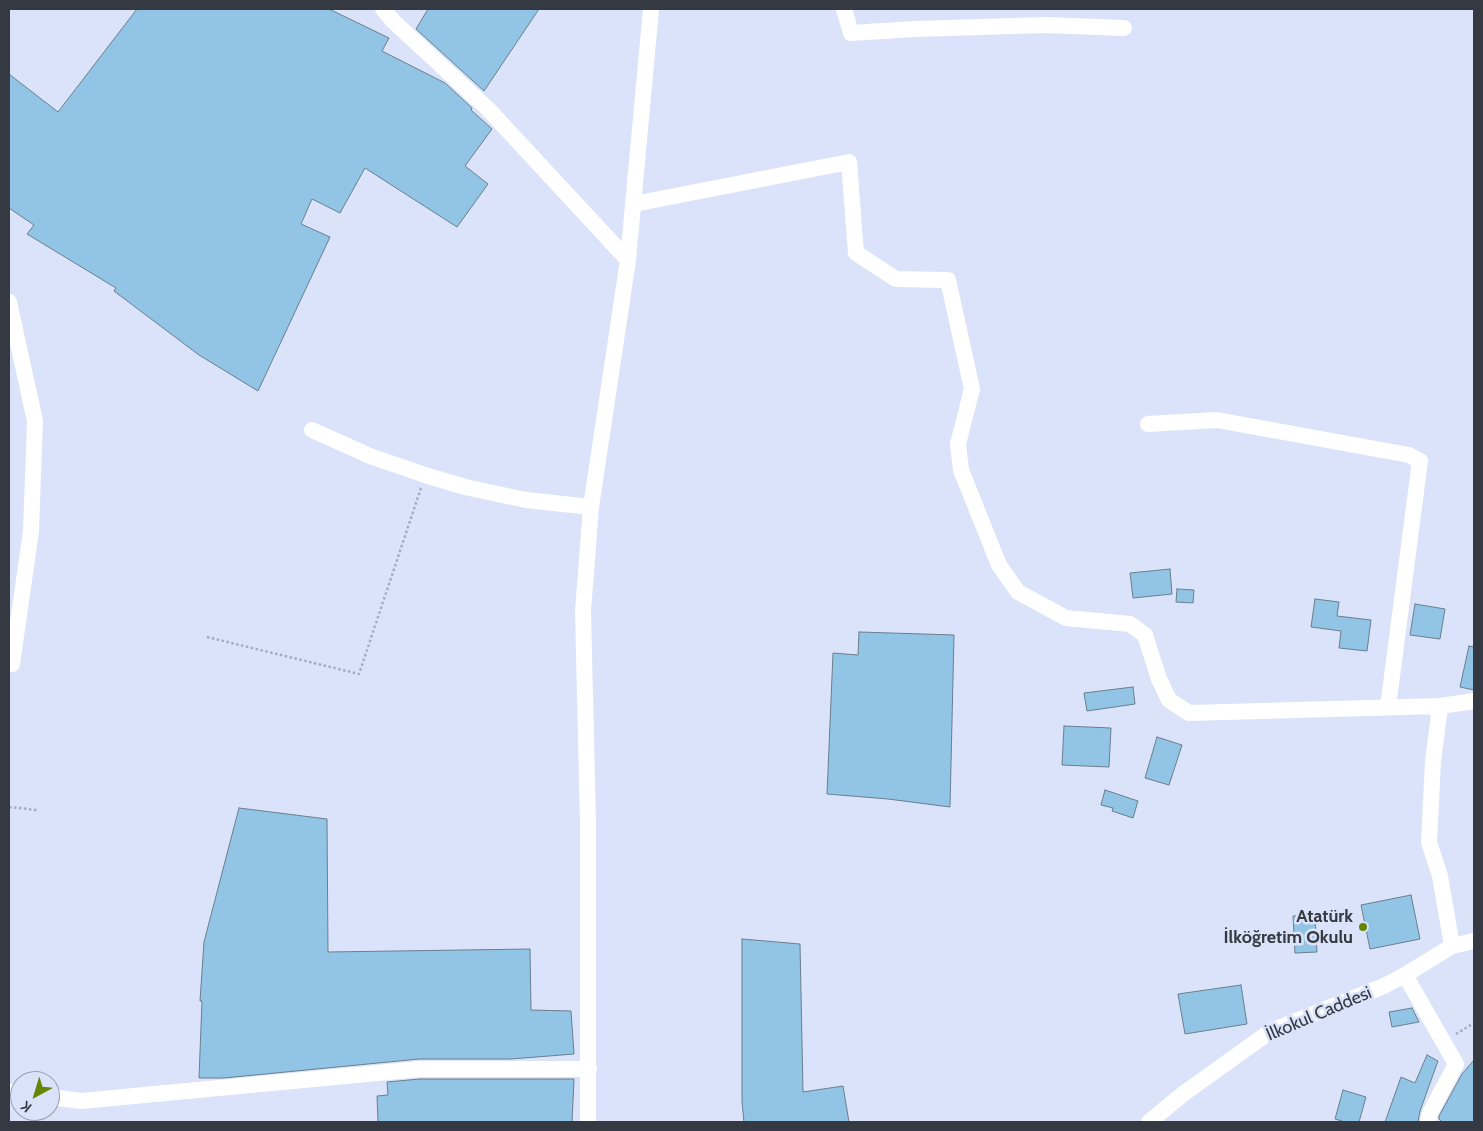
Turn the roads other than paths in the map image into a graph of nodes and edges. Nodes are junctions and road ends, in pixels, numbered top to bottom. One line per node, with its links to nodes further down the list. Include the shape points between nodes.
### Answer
1 (383, 9): 6 (street, via 488,109)
2 (651, 9): 5 (street)
3 (844, 9): 4 (street, via 851,33 1045,25)
4 (1124, 28)
5 (634, 204): 6 (street); 14 (street, via 849,162 856,253 896,279 948,280 972,389 958,444 961,470 999,564 1018,592 1066,618 1130,624 1145,635 1169,700 1189,713)
6 (628, 260): 10 (street)
7 (9, 302): 11 (street, via 35,421 31,531)
8 (1148, 424): 14 (street, via 1217,420 1409,455 1420,461)
9 (312, 430): 10 (street, via 370,456 465,487 526,500)
10 (591, 507): 18 (street, via 583,611)
11 (12, 664)
12 (1474, 701): 13 (street)
13 (1440, 706): 14 (street); 16 (street, via 1429,842 1440,876)
14 (1388, 707)
15 (1474, 941): 16 (street, İlkokul Caddesi)
16 (1452, 946): 17 (street, İlkokul Caddesi)
17 (1405, 975): 21 (street, İlkokul Caddesi, via 1271,1031); 22 (street, via 1456,1064)
18 (589, 1069): 19 (street, via 420,1069 81,1101); 20 (street)
19 (60, 1098)
20 (588, 1122)
21 (1149, 1122)
22 (1428, 1122)

